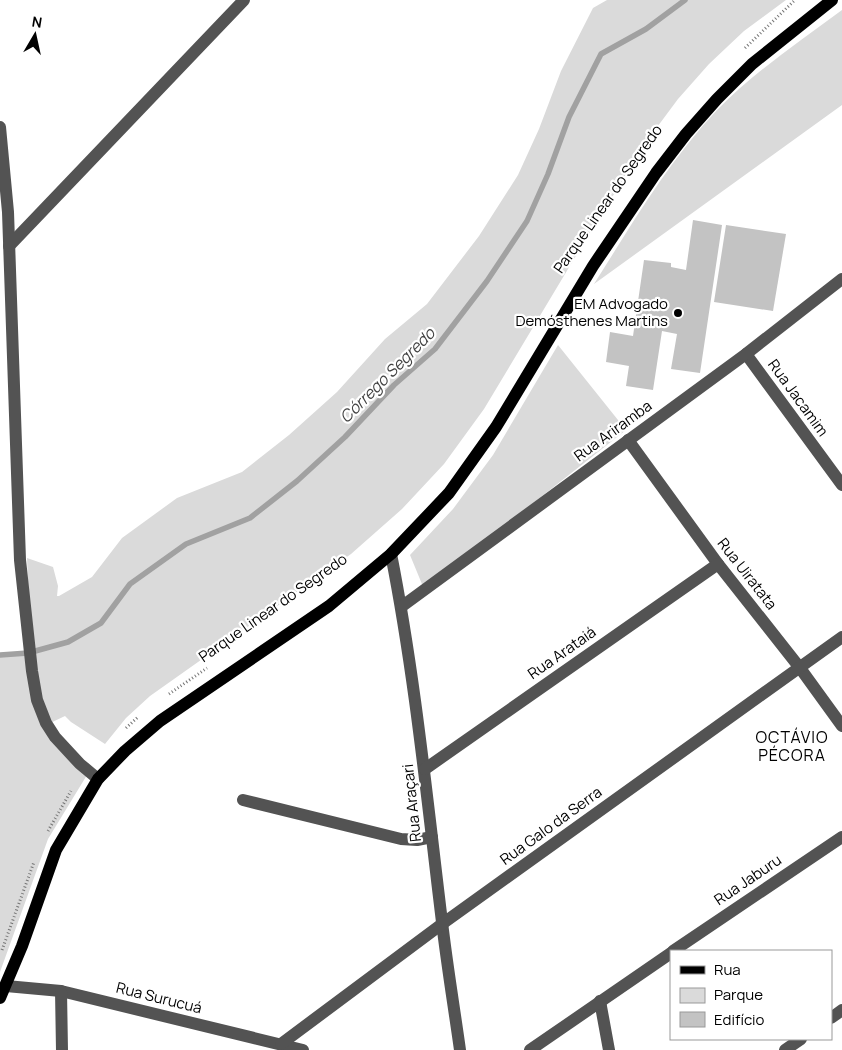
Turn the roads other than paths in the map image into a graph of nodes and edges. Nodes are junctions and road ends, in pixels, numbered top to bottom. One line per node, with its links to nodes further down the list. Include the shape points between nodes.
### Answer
1 (244, 0): 4 (street)
2 (832, 0): 9 (main road, via 752,64 686,134 594,266 496,427 449,493)
3 (0, 127): 4 (street)
4 (9, 246): 16 (street, via 20,560 32,671 37,700 46,723 55,737)
5 (842, 280): 6 (street, Rua Ariramba)
6 (746, 354): 7 (street, Rua Ariramba); 8 (street, Rua Jacamim)
7 (628, 440): 10 (street, Rua Uiratata); 11 (street, Rua Ariramba)
8 (842, 485)
9 (391, 554): 11 (street, Rua Araçari); 16 (main road, via 329,606 160,722)
10 (718, 564): 13 (street, Rua Uiratata); 15 (street, Rua Arataiá)
11 (401, 607): 15 (street, Rua Araçari)
12 (842, 637): 13 (street, Rua Galo da Serra)
13 (800, 668): 14 (street, Rua Uiratata); 20 (street, Rua Galo da Serra)
14 (842, 726)
15 (425, 769): 18 (street, Rua Araçari)
16 (98, 779): 23 (main road, via 56,850)
17 (243, 800): 18 (street, via 402,839)
18 (432, 837): 20 (street, Rua Araçari)
19 (842, 837): 21 (street, Rua Jaburu)
20 (442, 924): 28 (street, Rua Galo da Serra); 31 (street, Rua Araçari)
21 (675, 950)
22 (670, 953): 26 (street, Rua Jaburu)
23 (6, 986): 24 (street, Rua Surucuá); 25 (main road)
24 (61, 991): 28 (street, Rua Surucuá); 29 (street)
25 (0, 998)
26 (600, 1001): 32 (street, Rua Jaburu); 33 (street)
27 (800, 1040): 34 (street)
28 (281, 1044): 30 (street, Rua Surucuá)
29 (62, 1050)
30 (303, 1050)
31 (460, 1050)
32 (530, 1050)
33 (609, 1050)
34 (785, 1050)

